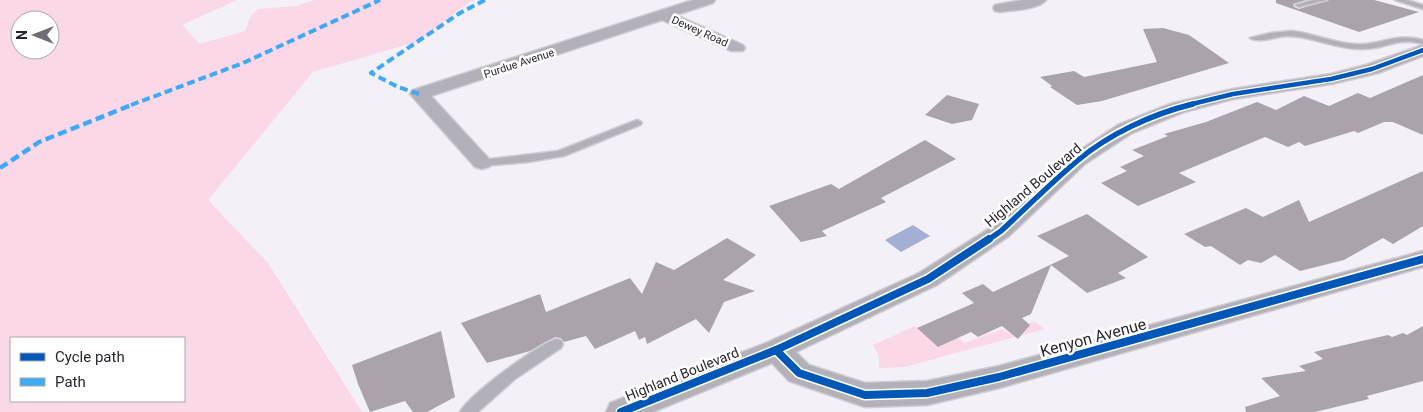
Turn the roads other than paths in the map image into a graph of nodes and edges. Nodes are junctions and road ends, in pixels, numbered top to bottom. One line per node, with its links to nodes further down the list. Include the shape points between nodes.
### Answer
1 (708, 0): 8 (street, Purdue Avenue)
2 (1017, 0): 3 (street, via 1000,8)
3 (1039, 0)
4 (1323, 0): 6 (lane)
5 (1399, 0): 7 (lane)
6 (1299, 5)
7 (1423, 8)
8 (663, 15): 11 (street, Dewey Road); 14 (street, Purdue Avenue, via 419,94)
9 (1254, 38): 10 (lane, via 1296,34 1347,47 1366,47 1396,38)
10 (1423, 42)
11 (737, 48)
12 (1423, 50): 17 (street, Highland Boulevard, via 1372,69 1331,79 1233,94 1177,108 1125,129 1078,160 1001,231 928,279)
13 (637, 123): 14 (lane, via 560,154)
14 (482, 163)
15 (1423, 260): 17 (street, Kenyon Avenue, via 999,377 927,393 865,395 799,372)
16 (556, 344): 18 (lane, via 498,383)
17 (776, 350): 19 (street, Highland Boulevard)
18 (468, 412)
19 (621, 412)

